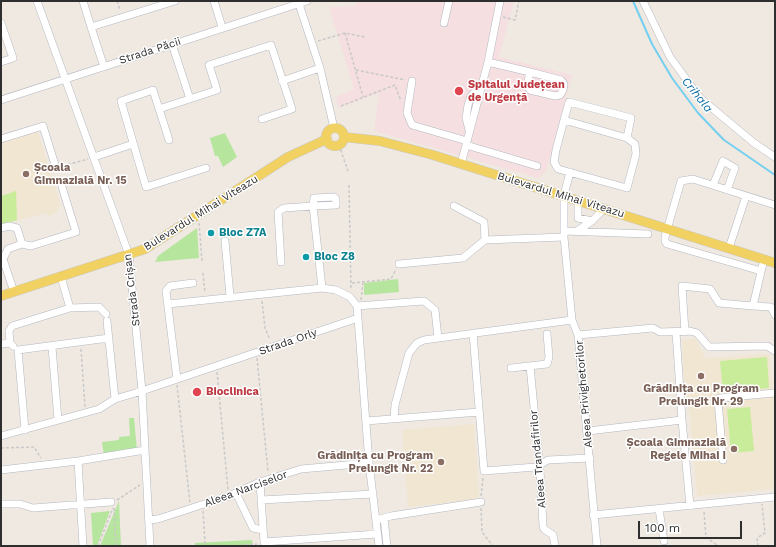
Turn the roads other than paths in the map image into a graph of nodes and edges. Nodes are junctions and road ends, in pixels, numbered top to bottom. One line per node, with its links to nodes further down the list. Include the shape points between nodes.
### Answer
1 (36, 1): 21 (street, Strada Crișan)
2 (83, 1): 13 (street)
3 (214, 1): 14 (street)
4 (307, 1): 9 (street, Strada Păcii)
5 (449, 1): 12 (street)
6 (500, 1): 17 (street)
7 (643, 1): 37 (street, via 670,57 700,98 754,143)
8 (172, 2): 10 (street)
9 (298, 2): 14 (street, Strada Păcii); 19 (street)
10 (151, 5): 13 (street, via 122,18)
11 (1, 23): 16 (street, via 13,58)
12 (444, 23)
13 (91, 27): 18 (street)
14 (222, 27): 15 (street, Strada Păcii)
15 (172, 44): 18 (street, Strada Păcii); 24 (street)
16 (1, 62)
17 (488, 62): 20 (street); 35 (street, via 482,85 471,96 468,105 466,118 470,131)
18 (104, 67): 21 (street, Strada Păcii)
19 (320, 68): 22 (street); 29 (street)
20 (530, 72): 20 (street, via 561,80 564,84 563,90 555,96 530,90 527,86)
21 (66, 79): 25 (street, Strada Păcii); 38 (street, Strada Crișan)
22 (282, 81): 24 (street, via 271,45 209,65 217,90); 27 (street, via 292,109)
23 (412, 81): 35 (street, via 407,113 412,125)
24 (190, 99): 26 (street)
25 (1, 100)
26 (159, 109): 34 (street); 36 (street, via 153,90 121,101)
27 (262, 119)
28 (564, 120): 31 (street); 31 (street, via 569,102 631,118); 43 (street, via 554,162 558,169)
29 (334, 128): 30 (main road, via 341,130); 33 (main road, via 328,132)
30 (344, 137): 33 (main road, via 342,143 333,146); 39 (main road, Bulevardul Mihai Viteazu, via 390,143)
31 (627, 138): 43 (street, via 636,144 627,188)
32 (1, 139): 41 (street, via 43,126)
33 (327, 139): 63 (main road, Bulevardul Mihai Viteazu, via 288,157 145,249)
34 (169, 140)
35 (467, 143): 39 (street); 40 (street)
36 (133, 144): 38 (street); 42 (street, via 146,187)
37 (775, 156)
38 (94, 157): 63 (street, Strada Crișan)
39 (461, 164): 47 (main road, Bulevardul Mihai Viteazu)
40 (537, 166)
41 (56, 168)
42 (206, 168)
43 (570, 172): 47 (street, Aleea Privighetorilor)
44 (713, 186): 46 (street); 46 (street, via 723,161 735,168); 55 (street, via 693,179 681,181)
45 (62, 187): 61 (street, via 76,232 31,246)
46 (727, 190): 48 (street)
47 (564, 195): 49 (main road, Bulevardul Mihai Viteazu); 57 (street, Aleea Privighetorilor)
48 (746, 196): 50 (street); 62 (street)
49 (578, 200): 52 (main road, Bulevardul Mihai Viteazu); 53 (street, via 578,218)
50 (775, 205)
51 (454, 206): 59 (street, via 484,222)
52 (605, 208): 53 (street); 55 (main road, Bulevardul Mihai Viteazu)
53 (592, 221): 56 (street)
54 (1, 228): 61 (street, via 17,228)
55 (667, 228): 62 (main road, Bulevardul Mihai Viteazu); 69 (street, via 665,241 668,244)
56 (577, 231): 57 (street); 58 (street)
57 (564, 234): 59 (street); 82 (street, Aleea Privighetorilor)
58 (648, 234)
59 (485, 240): 68 (street, via 463,258)
60 (225, 241): 75 (street)
61 (22, 244): 64 (street, via 8,249)
62 (729, 248): 65 (main road, Bulevardul Mihai Viteazu)
63 (129, 255): 70 (main road, Bulevardul Mihai Viteazu); 98 (street, Strada Crișan)
64 (2, 259): 73 (street)
65 (764, 259): 67 (main road, Bulevardul Mihai Viteazu); 69 (street)
66 (281, 262): 72 (street, via 278,212 284,208 313,206)
67 (775, 263)
68 (399, 264)
69 (761, 271): 78 (street)
70 (61, 277): 73 (main road, Bulevardul Mihai Viteazu); 79 (street)
71 (193, 283): 76 (street, via 168,287)
72 (322, 288): 75 (street); 77 (street, via 336,290 350,297)
73 (14, 292): 74 (main road, Bulevardul Mihai Viteazu)
74 (1, 296)
75 (230, 296): 76 (street)
76 (168, 304): 97 (street)
77 (357, 306): 81 (street); 89 (street, via 424,300 434,310)
78 (753, 306): 80 (street, via 771,307); 84 (street, via 719,303 710,289 682,286)
79 (70, 308): 88 (street, via 99,307 106,317); 90 (street, via 12,326 9,331)
80 (775, 315)
81 (358, 318): 97 (street, Strada Orly); 105 (street)
82 (572, 320): 85 (street); 87 (street, Aleea Privighetorilor)
83 (676, 332): 84 (street); 87 (street, via 660,332 653,328); 104 (street)
84 (685, 332): 94 (street, via 697,333 709,347 767,346)
85 (472, 333): 89 (street); 101 (street)
86 (547, 334): 95 (street, via 547,364)
87 (578, 335): 107 (street, Aleea Privighetorilor)
88 (109, 338): 92 (street); 100 (street)
89 (438, 338): 102 (street, via 417,343 409,354)
90 (10, 343): 91 (street); 93 (street)
91 (1, 344)
92 (52, 347): 93 (street); 103 (street)
93 (18, 350): 106 (street)
94 (775, 351)
95 (530, 366): 96 (street); 114 (street, Aleea Trandafirilor)
96 (512, 368)
97 (177, 379): 98 (street, Strada Orly)
98 (142, 391): 100 (street, Strada Orly); 109 (street, Strada Crișan)
99 (775, 393): 111 (street, via 718,400)
100 (115, 399): 103 (street, Strada Orly, via 99,409)
101 (479, 412): 102 (street); 114 (street, via 484,471)
102 (394, 418): 105 (street)
103 (58, 420): 106 (street, Strada Orly)
104 (682, 420): 107 (street); 125 (street)
105 (366, 421): 113 (street)
106 (24, 430): 108 (street, Strada Orly)
107 (588, 431): 110 (street, Aleea Privighetorilor)
108 (1, 436)
109 (146, 450): 112 (street); 129 (street, Strada Crișan)
110 (590, 458): 114 (street, via 548,460); 127 (street, Aleea Privighetorilor)
111 (723, 460)
112 (78, 461): 115 (street); 124 (street)
113 (369, 463): 116 (street, Aleea Narciselor, via 301,469); 118 (street)
114 (539, 464): 138 (street, Aleea Trandafirilor, via 543,526 553,535)
115 (1, 470)
116 (260, 482): 117 (street, Aleea Narciselor); 120 (street)
117 (236, 493): 129 (street, Aleea Narciselor); 131 (street, via 253,528)
118 (373, 494): 120 (street); 130 (street)
119 (775, 496): 125 (street)
120 (261, 500): 131 (street)
121 (111, 502): 124 (street)
122 (481, 502): 128 (street)
123 (1, 504): 124 (street, via 20,504 33,508)
124 (81, 505): 134 (street)
125 (690, 506): 126 (street)
126 (660, 509): 127 (street); 133 (street)
127 (593, 515): 139 (street, Aleea Privighetorilor)
128 (384, 518): 130 (street); 137 (street)
129 (149, 520): 135 (street, Strada Crișan)
130 (376, 520): 132 (street)
131 (263, 530): 132 (street, via 264,542)
132 (377, 534): 136 (street)
133 (664, 541)
134 (83, 546)
135 (150, 546)
136 (379, 546)
137 (387, 546)
138 (555, 546)
139 (596, 546)

